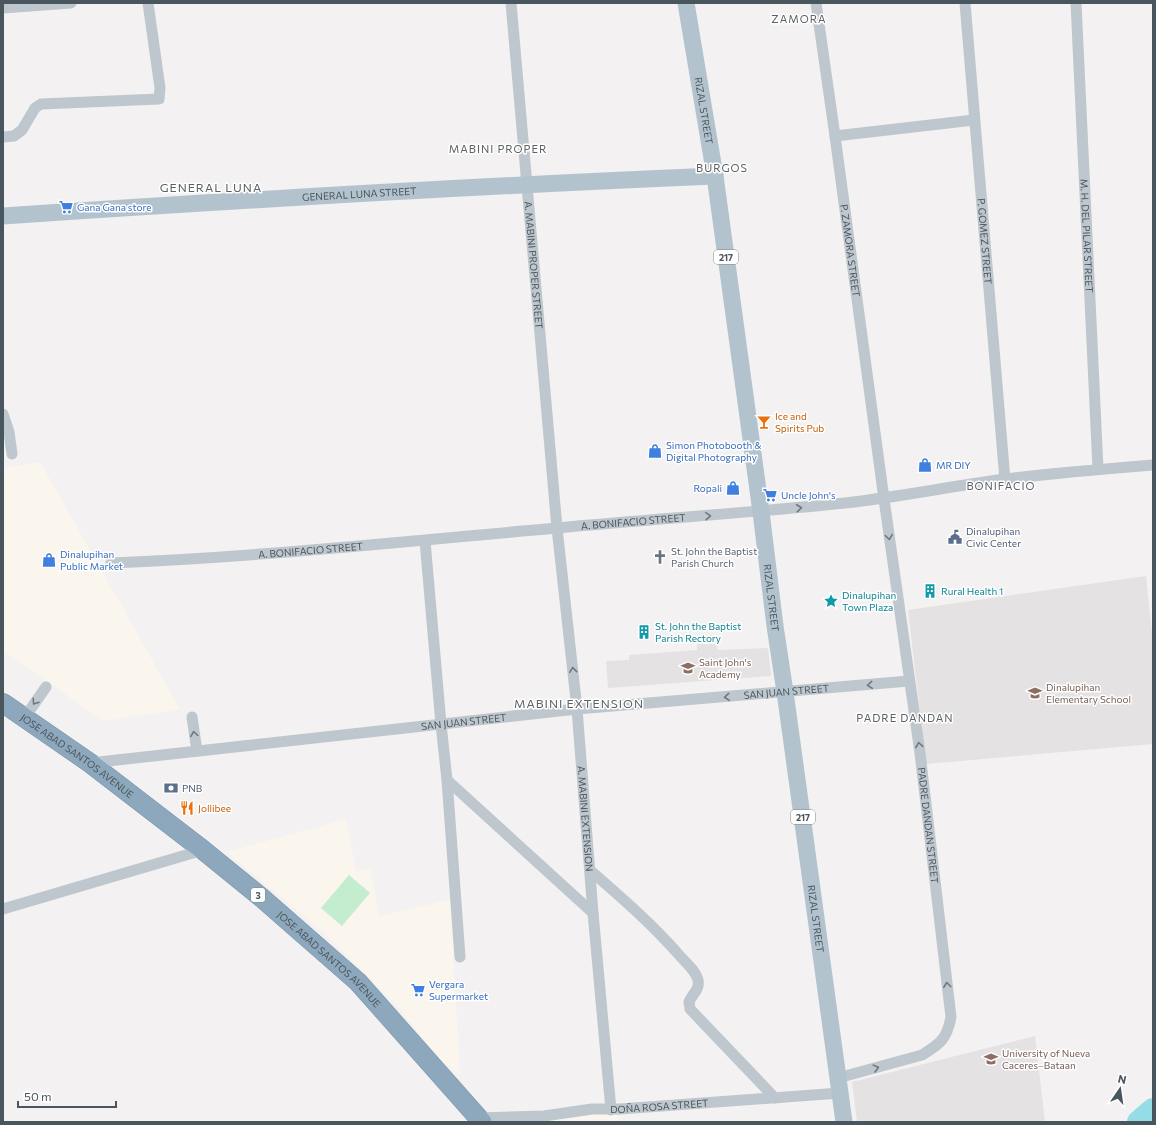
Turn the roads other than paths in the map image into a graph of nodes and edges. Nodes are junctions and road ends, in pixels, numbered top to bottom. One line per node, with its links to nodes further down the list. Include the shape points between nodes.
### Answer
1 (71, 3): 8 (street)
2 (148, 3): 11 (street, via 160,88 158,99 41,104 35,108 22,130 14,136)
3 (511, 3): 13 (street, A. MABINI PROPER STREET)
4 (686, 3): 12 (main road, RIZAL STREET / 217)
5 (816, 3): 10 (street, P. ZAMORA STREET)
6 (965, 3): 9 (street, P. GOMEZ STREET)
7 (1076, 3): 18 (street, M. H. DEL PILAR STREET)
8 (3, 8)
9 (974, 120): 10 (street); 19 (street, P. GOMEZ STREET)
10 (835, 136): 20 (street, P. ZAMORA STREET)
11 (3, 137)
12 (715, 176): 13 (main road, GENERAL LUNA STREET); 21 (main road, RIZAL STREET / 217)
13 (527, 184): 14 (main road, GENERAL LUNA STREET); 22 (street, A. MABINI PROPER STREET)
14 (3, 216)
15 (3, 414): 16 (street)
16 (12, 454)
17 (1153, 465): 18 (street, A. BONIFACIO STREET)
18 (1098, 469): 19 (street, A. BONIFACIO STREET)
19 (1005, 480): 20 (street, A. BONIFACIO STREET)
20 (884, 499): 21 (street, A. BONIFACIO STREET, one-way to 20); 25 (street, PADRE DANDAN STREET, one-way to 25)
21 (761, 512): 22 (street, A. BONIFACIO STREET, one-way to 21); 27 (main road, RIZAL STREET / 217, via 774,626)
22 (557, 528): 23 (street, A. BONIFACIO STREET); 29 (street, A. MABINI EXTENSION, one-way to 22)
23 (425, 541): 24 (street, A. BONIFACIO STREET, via 196,560); 32 (street)
24 (111, 563)
25 (909, 681): 27 (street, SAN JUAN STREET, one-way to 27); 41 (street, PADRE DANDAN STREET, one-way to 25, via 932,1049 948,1031 951,1017)
26 (46, 687): 30 (street, one-way to 30)
27 (785, 692): 29 (street, SAN JUAN STREET, one-way to 29); 41 (main road, RIZAL STREET / 217)
28 (3, 703): 30 (highway, JOSE ABAD SANTOS AVENUE / 3)
29 (577, 709): 32 (street, SAN JUAN STREET); 37 (street, A. MABINI EXTENSION)
30 (25, 717): 34 (highway, JOSE ABAD SANTOS AVENUE / 3)
31 (192, 717): 33 (street, one-way to 31)
32 (441, 724): 33 (street, SAN JUAN STREET); 35 (street)
33 (197, 750): 34 (street, SAN JUAN STREET)
34 (90, 763): 36 (highway, JOSE ABAD SANTOS AVENUE / 3)
35 (447, 780): 39 (street); 40 (street)
36 (203, 850): 38 (street); 45 (highway, JOSE ABAD SANTOS AVENUE / 3, via 358,982)
37 (591, 871): 39 (street, A. MABINI EXTENSION); 42 (street, via 658,931 693,971 698,985 688,1002 690,1009)
38 (3, 909)
39 (593, 914): 43 (street, A. MABINI EXTENSION)
40 (460, 957)
41 (839, 1085): 42 (street, DOÑA ROSA STREET); 46 (main road, RIZAL STREET / 217)
42 (775, 1098): 43 (street, DOÑA ROSA STREET)
43 (611, 1110): 44 (street, DOÑA ROSA STREET, via 592,1110)
44 (542, 1119): 45 (street, DOÑA ROSA STREET)
45 (480, 1120)
46 (844, 1122)

